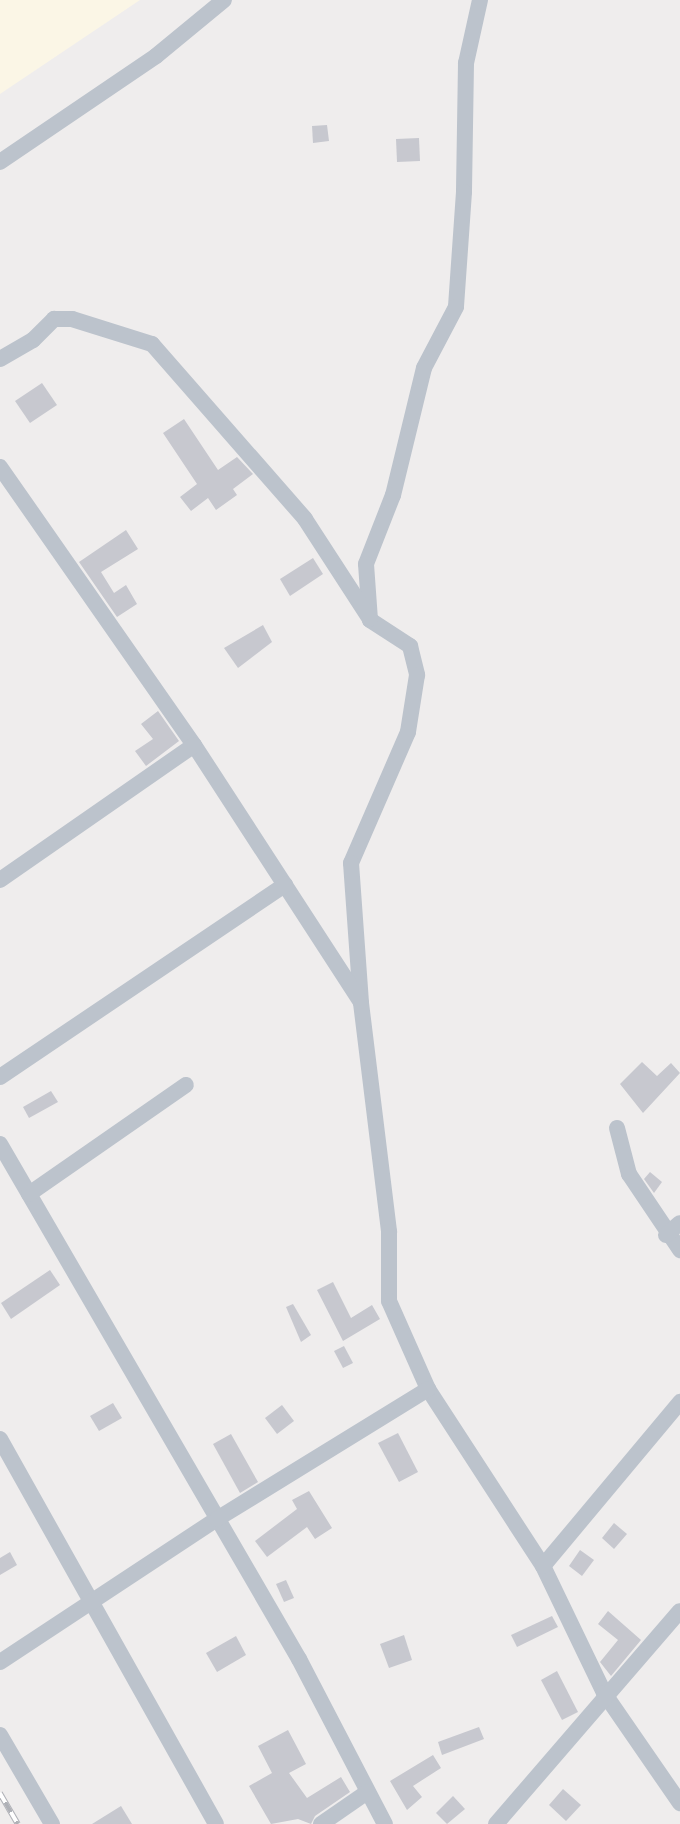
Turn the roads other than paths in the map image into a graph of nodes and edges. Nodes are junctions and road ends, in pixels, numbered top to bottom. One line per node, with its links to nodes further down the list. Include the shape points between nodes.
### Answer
1 (224, 0): 3 (street, via 156,56)
2 (480, 0): 6 (street, via 466,62 464,192 456,307 424,368 393,495 366,564)
3 (0, 162)
4 (0, 359): 6 (street, via 33,340 54,319 72,319 152,344 305,519)
5 (0, 467): 7 (street)
6 (370, 620): 10 (street, via 410,646 417,675 408,732 351,862)
7 (194, 745): 8 (street); 9 (street)
8 (0, 880)
9 (285, 886): 10 (street); 11 (street)
10 (361, 1003): 19 (street, via 389,1232 389,1301)
11 (0, 1077)
12 (186, 1085): 15 (street)
13 (617, 1128): 17 (street, via 629,1174)
14 (0, 1144): 15 (street)
15 (29, 1194): 22 (street)
16 (680, 1223): 17 (street)
17 (666, 1236): 18 (street)
18 (680, 1250)
19 (428, 1389): 22 (street); 23 (street)
20 (680, 1402): 23 (street)
21 (0, 1438): 24 (street)
22 (217, 1519): 24 (street); 29 (street, via 299,1659)
23 (543, 1566): 27 (street)
24 (92, 1602): 26 (street); 32 (street)
25 (680, 1611): 27 (street)
26 (0, 1662)
27 (604, 1693): 30 (street); 35 (street)
28 (0, 1735): 31 (street)
29 (366, 1793): 33 (street); 34 (street)
30 (680, 1803)
31 (52, 1824)
32 (216, 1824)
33 (321, 1824)
34 (385, 1824)
35 (496, 1824)

